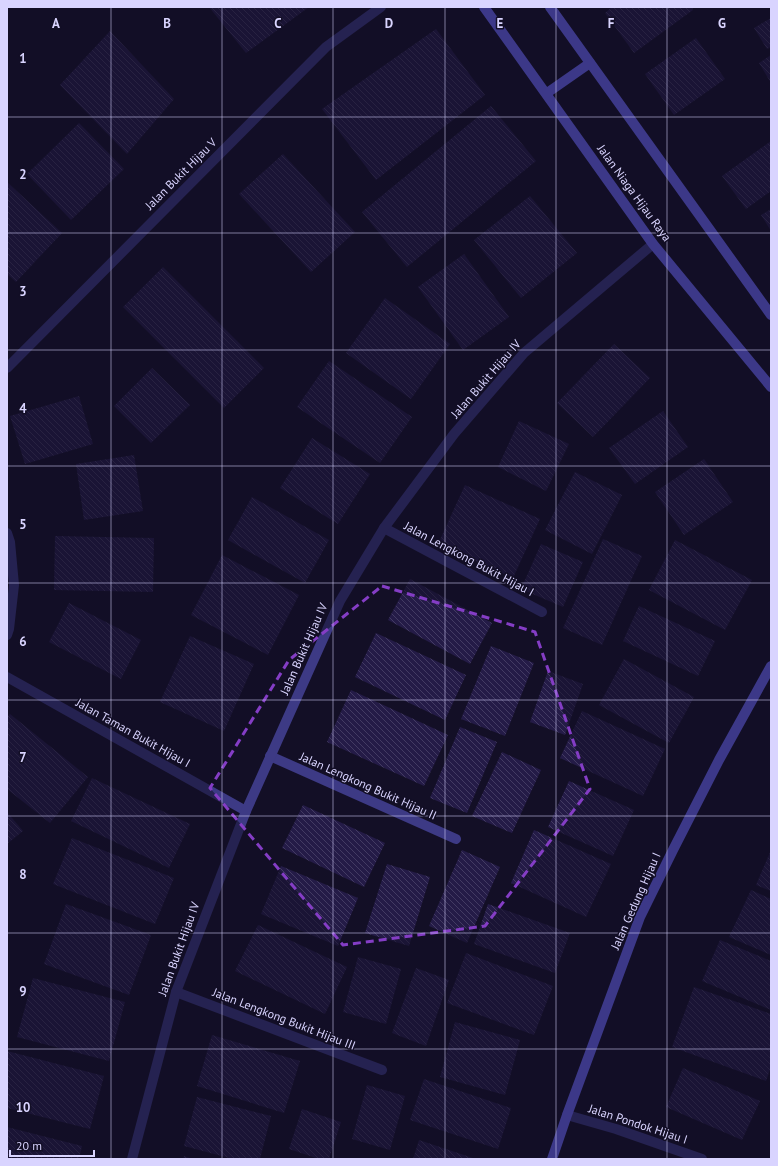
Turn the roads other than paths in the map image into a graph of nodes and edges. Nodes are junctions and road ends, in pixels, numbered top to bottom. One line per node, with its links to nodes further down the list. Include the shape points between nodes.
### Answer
1 (381, 7): 8 (street, Jalan Bukit Hijau V, via 326,47)
2 (484, 7): 5 (street, Jalan Niaga Hijau Raya)
3 (550, 7): 4 (street)
4 (590, 63): 5 (street); 7 (street)
5 (547, 93): 6 (street, Jalan Niaga Hijau Raya)
6 (653, 244): 9 (street, Jalan Niaga Hijau Raya); 10 (street, Jalan Bukit Hijau IV, via 524,353 454,434)
7 (771, 315)
8 (7, 368)
9 (771, 388)
10 (384, 528): 12 (street, Jalan Lengkong Bukit Hijau I); 16 (street, Jalan Bukit Hijau IV, via 340,601)
11 (7, 533): 13 (street, via 14,586)
12 (542, 612)
13 (7, 635)
14 (771, 666): 21 (street, Jalan Gedung Hijau I, via 718,760 640,917)
15 (7, 677): 17 (street, Jalan Taman Bukit Hijau I)
16 (270, 756): 17 (street, Jalan Bukit Hijau IV); 18 (street, Jalan Lengkong Bukit Hijau II)
17 (246, 811): 19 (street, Jalan Bukit Hijau IV)
18 (456, 839)
19 (176, 992): 20 (street, Jalan Lengkong Bukit Hijau III); 22 (street, Jalan Bukit Hijau IV)
20 (382, 1070)
21 (566, 1115): 23 (street, Jalan Gedung Hijau I); 24 (street, Jalan Pondok Hijau I, via 616,1129)
22 (132, 1159)
23 (552, 1159)
24 (702, 1159)

